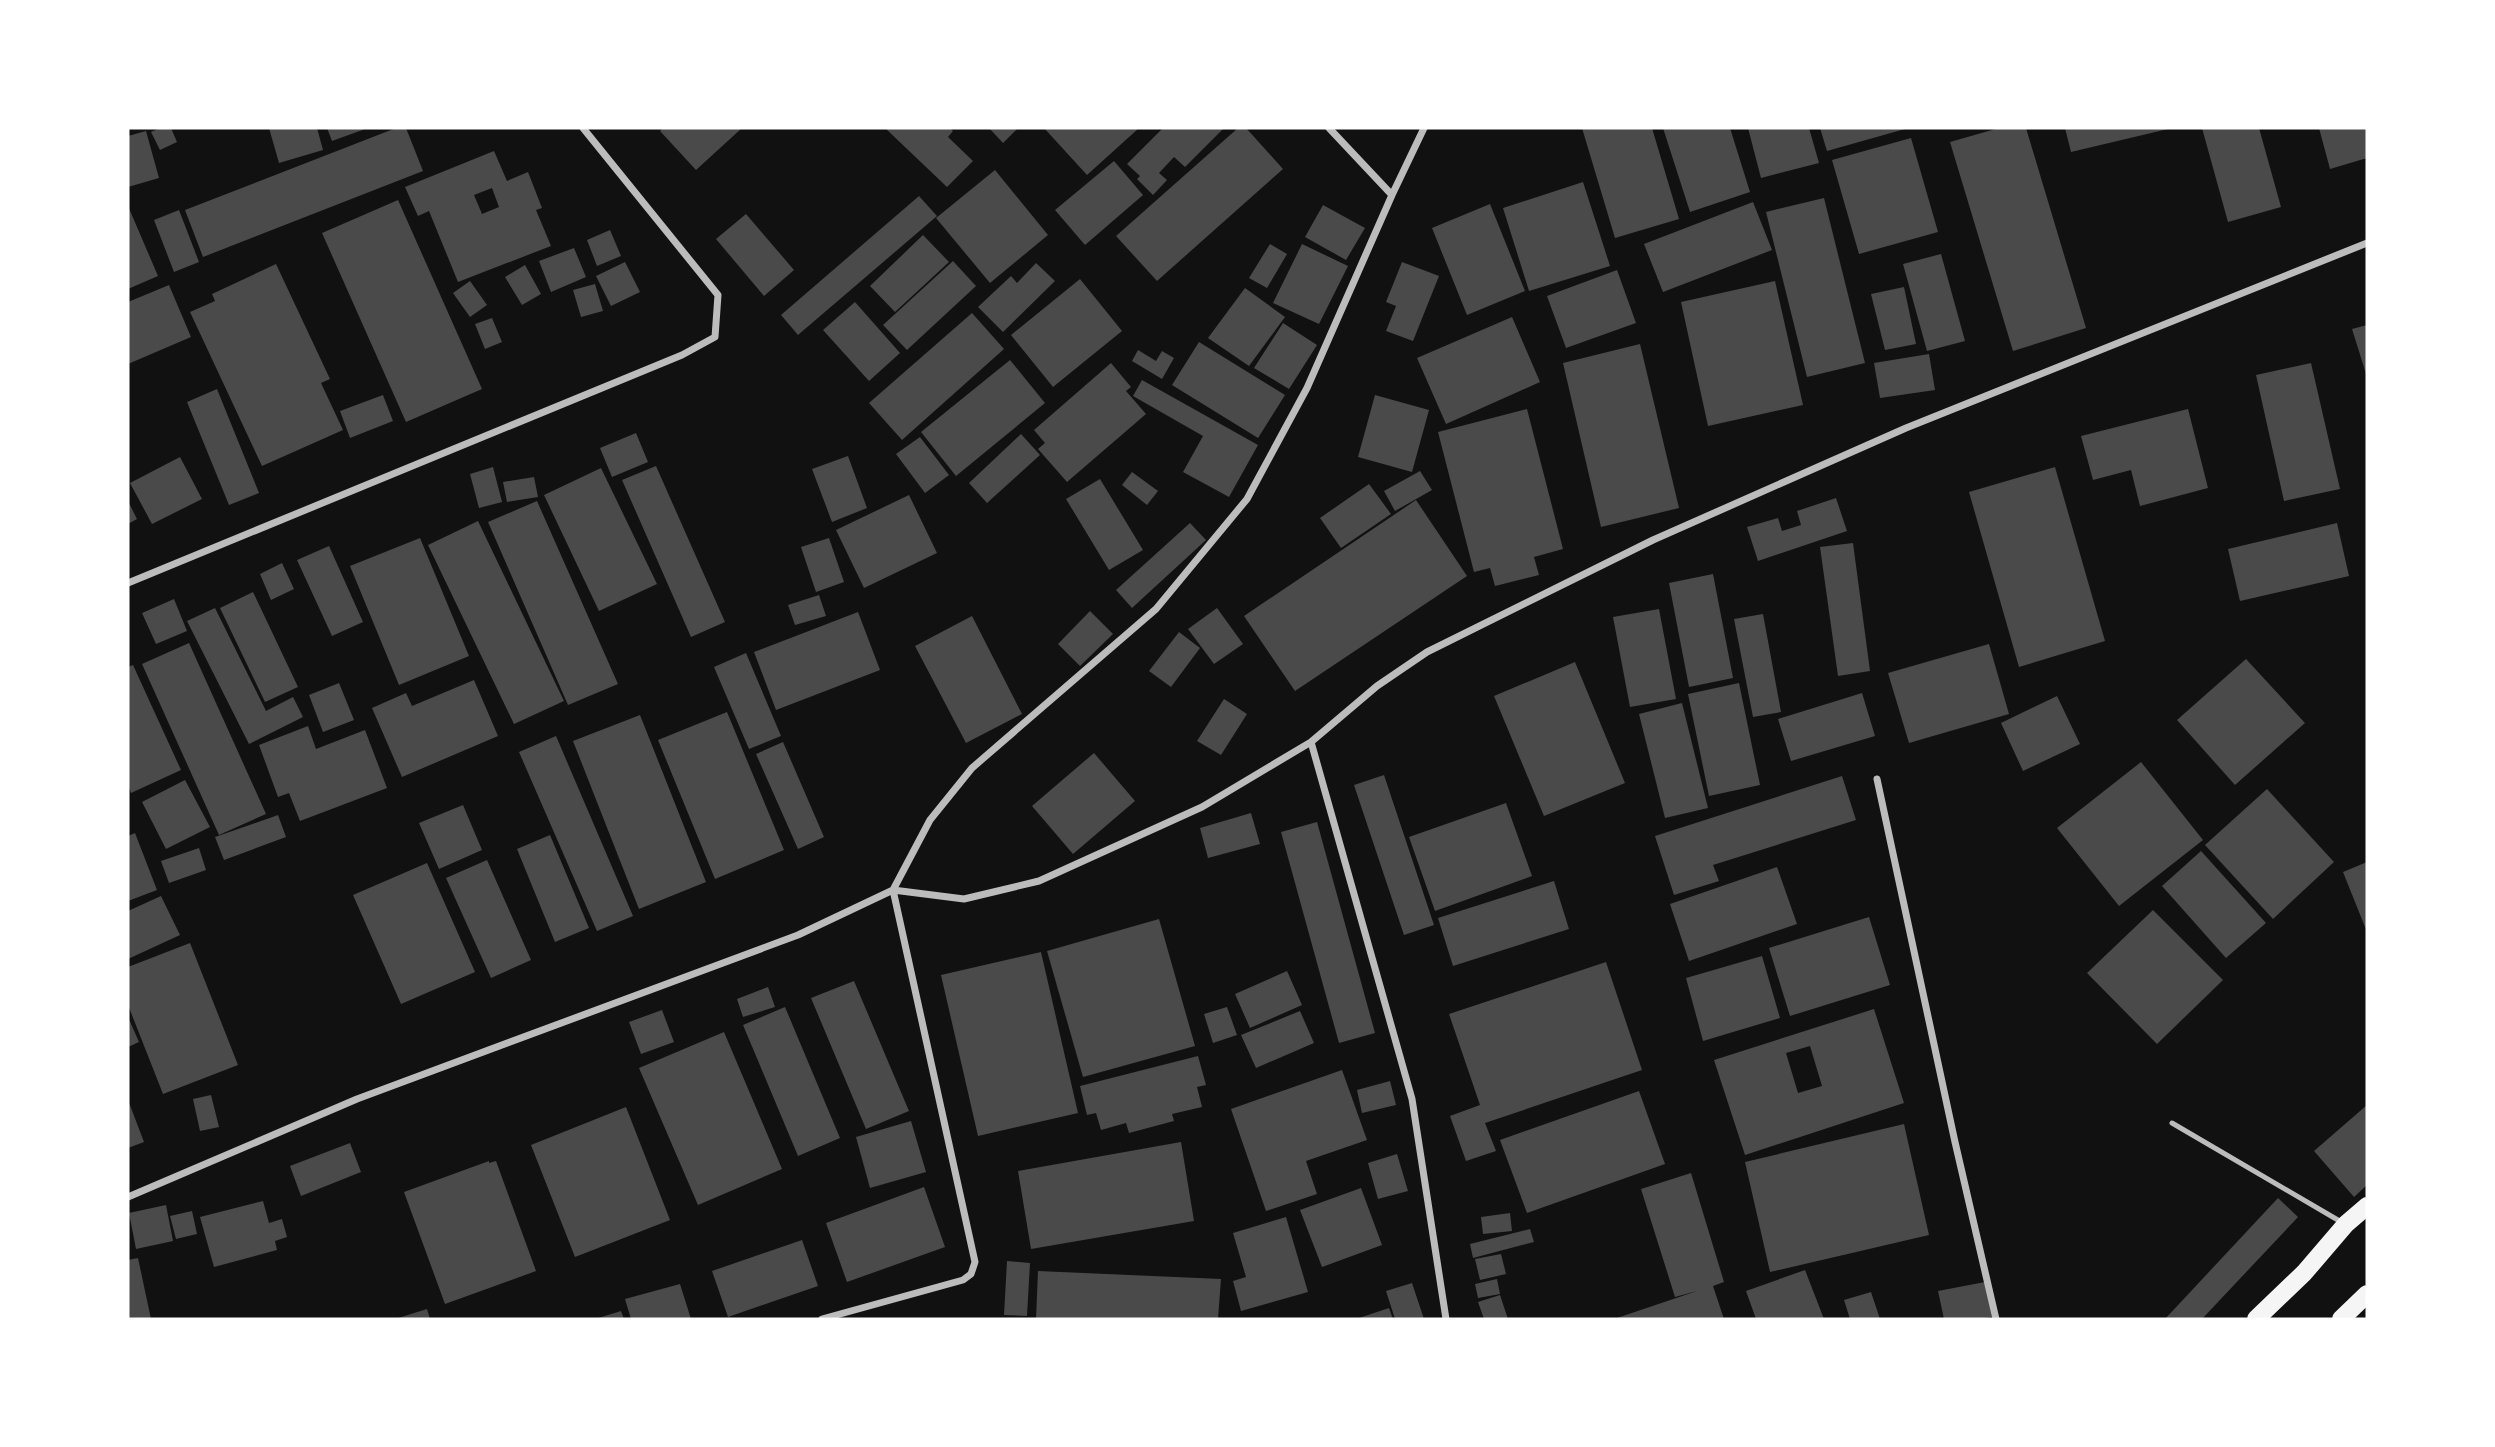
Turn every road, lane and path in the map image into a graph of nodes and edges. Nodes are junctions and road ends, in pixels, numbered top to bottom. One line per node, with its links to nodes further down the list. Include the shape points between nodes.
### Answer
1 (583, 128): 6 (street, via 718,295 715,337 682,355)
2 (1329, 128): 4 (street)
3 (1424, 128): 4 (street)
4 (1392, 195): 9 (street, via 1307,388 1247,499 1156,609 972,768 930,820)
5 (2367, 243): 7 (street, via 1906,428 1653,540 1427,652 1377,686)
6 (128, 583)
7 (1311, 742): 9 (street, via 1202,807 1039,881 964,900); 16 (street, via 1412,1100)
8 (1877, 779): 17 (street)
9 (893, 890): 11 (street, via 798,935 357,1099); 15 (street, via 975,1262 963,1280)
10 (2172, 1123): 13 (lane)
11 (128, 1196)
12 (2367, 1206): 13 (main road)
13 (2346, 1224): 18 (main road)
14 (2367, 1294): 19 (main road)
15 (822, 1319)
16 (1446, 1319)
17 (1996, 1319)
18 (2256, 1319)
19 (2341, 1319)

